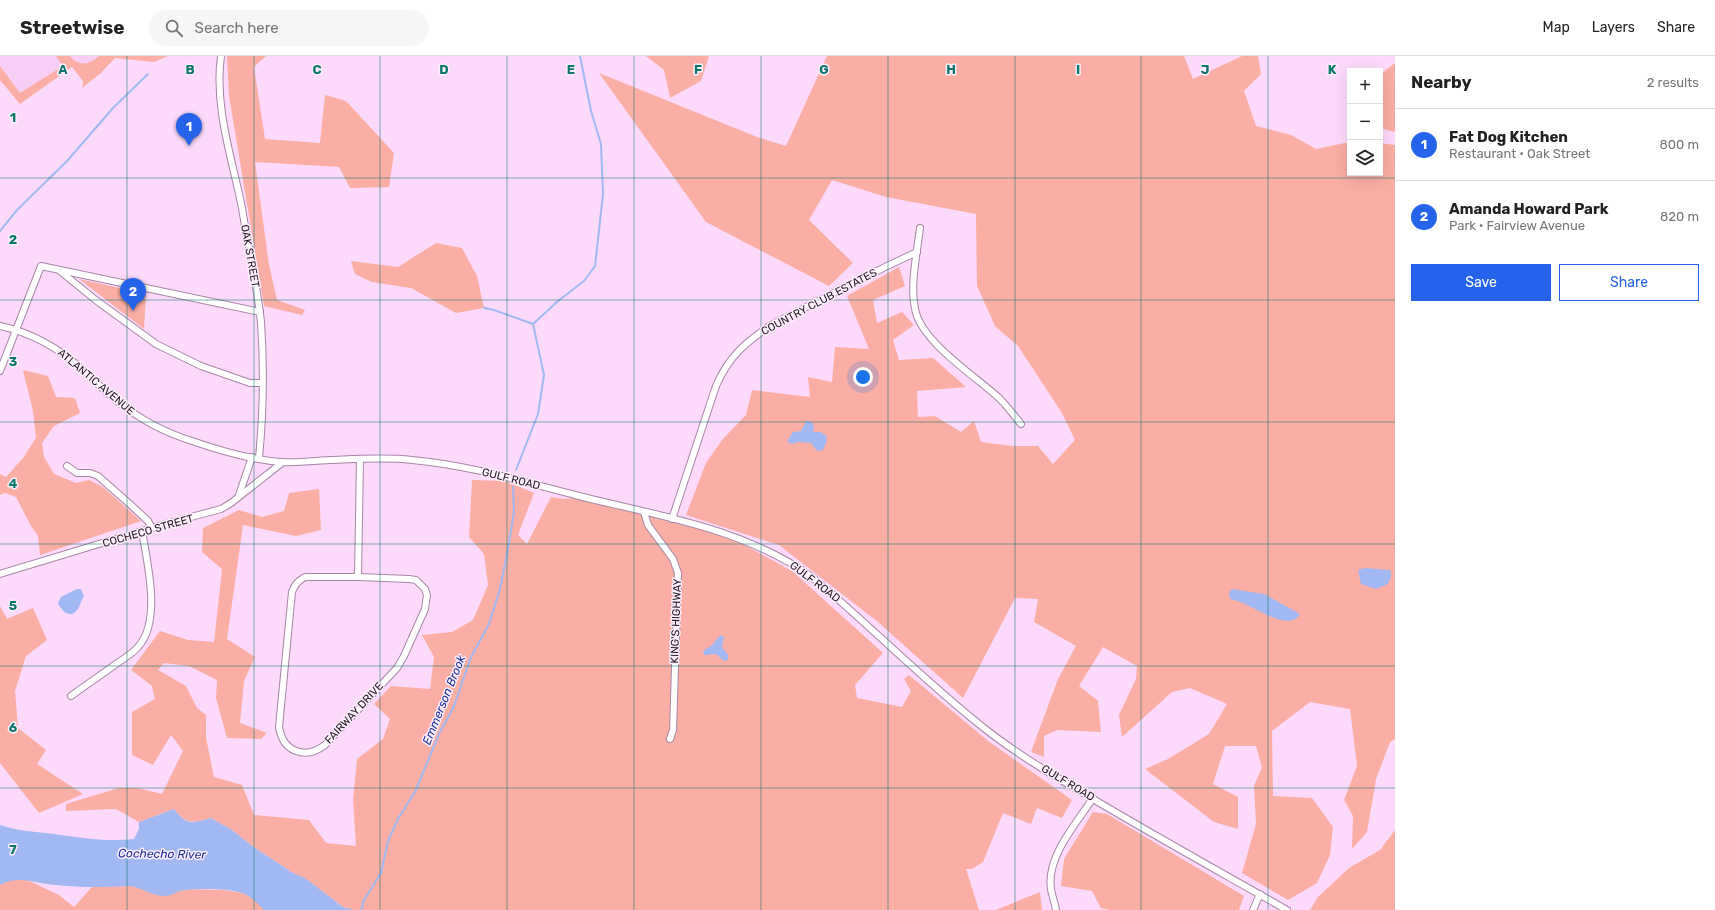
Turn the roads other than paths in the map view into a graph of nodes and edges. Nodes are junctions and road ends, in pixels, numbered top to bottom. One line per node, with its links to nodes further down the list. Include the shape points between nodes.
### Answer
1 (221, 56): 5 (street, OAK STREET, via 219,80 222,110)
2 (920, 228): 3 (street)
3 (918, 252): 10 (street, via 914,299 921,326 934,342 1004,403); 17 (street, COUNTRY CLUB ESTATES, via 771,325 754,336 734,355 716,386)
4 (59, 270): 5 (street); 7 (street, via 41,266); 9 (street, via 96,301 156,344 219,372 250,383)
5 (260, 312): 9 (street, OAK STREET)
6 (0, 326): 7 (street, ATLANTIC AVENUE)
7 (16, 330): 8 (street); 11 (street, ATLANTIC AVENUE, via 45,342 63,354 113,399 161,430 205,445)
8 (0, 372)
9 (262, 383): 11 (street, OAK STREET)
10 (1021, 424)
11 (257, 458): 13 (street, GULF ROAD); 15 (street, OAK STREET)
12 (360, 459): 13 (street, GULF ROAD); 16 (street, GULF ROAD, via 413,460 490,473); 21 (street)
13 (283, 462): 15 (street, COCHECO STREET)
14 (67, 466): 18 (street, via 77,473 98,476)
15 (239, 496): 18 (street, COCHECO STREET, via 222,509)
16 (644, 512): 17 (street, GULF ROAD); 23 (street, KING'S HIGHWAY, via 648,525 673,559 678,572 673,730)
17 (672, 519): 24 (street, GULF ROAD, via 717,530 757,545 796,566 830,592 940,692 984,728)
18 (152, 528): 19 (street, COCHECO STREET)
19 (142, 531): 20 (street, COCHECO STREET); 22 (street, via 152,594 145,637 138,648)
20 (0, 574)
21 (358, 577): 21 (street, FAIRWAY DRIVE, via 416,580 427,595 425,609 404,656 392,673 325,745 313,751 293,750 283,740 279,727 294,586 305,577)
22 (71, 696)
23 (670, 739)
24 (1092, 798): 25 (street, GULF ROAD); 26 (street, via 1056,854 1051,888)
25 (1260, 894): 27 (street); 28 (street, GULF ROAD)
26 (1056, 910)
27 (1253, 910)
28 (1287, 910)

